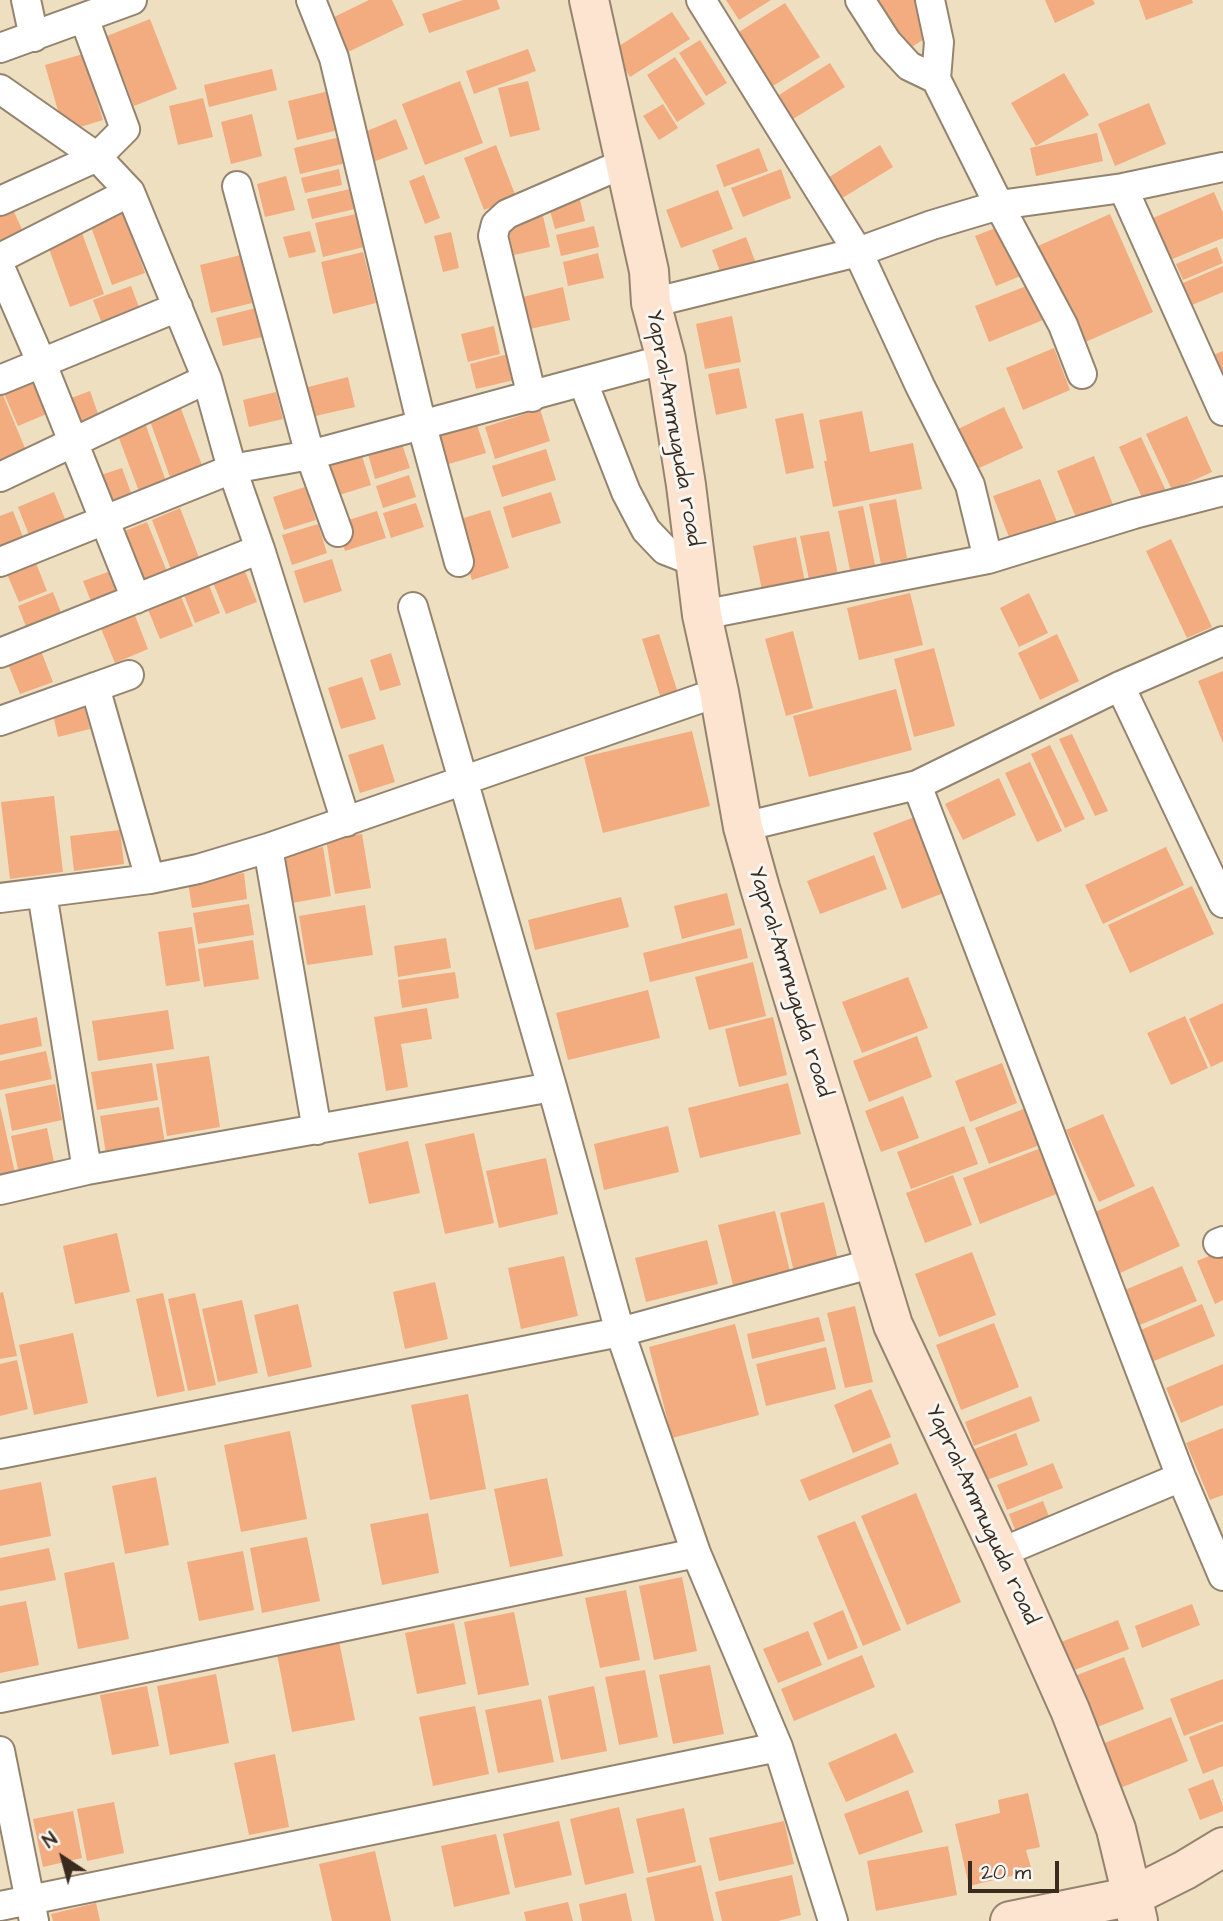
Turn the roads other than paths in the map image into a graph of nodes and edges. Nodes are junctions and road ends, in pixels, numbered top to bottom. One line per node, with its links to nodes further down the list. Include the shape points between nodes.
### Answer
1 (26, 0): 9 (street)
2 (311, 0): 34 (street, via 334,58)
3 (589, 0): 14 (main road, Yapral-Ammuguda road)
4 (701, 0): 21 (street)
5 (860, 0): 11 (street, via 909,66)
6 (937, 2): 11 (street)
7 (117, 3): 8 (street)
8 (84, 18): 9 (street); 13 (street, via 124,128)
9 (34, 37): 10 (street)
10 (0, 48)
11 (936, 79): 20 (street)
12 (0, 89): 13 (street)
13 (97, 158): 18 (street); 19 (street)
14 (625, 163): 24 (main road, Yapral-Ammuguda road, via 649,271); 32 (street, via 507,214 496,224 493,236)
15 (1223, 167): 17 (street)
16 (237, 186): 36 (street)
17 (1123, 188): 20 (street); 33 (street)
18 (130, 192): 22 (street); 25 (street)
19 (0, 201)
20 (999, 205): 21 (street); 28 (street, via 1063,325)
21 (858, 252): 24 (street); 43 (street, via 970,485)
22 (0, 258)
23 (0, 267): 27 (street)
24 (651, 303): 26 (main road, Yapral-Ammuguda road)
25 (178, 307): 27 (street); 29 (street)
26 (666, 359): 31 (street); 46 (main road, Yapral-Ammuguda road)
27 (42, 364): 30 (street); 35 (street)
28 (1082, 374)
29 (207, 379): 35 (street); 37 (street)
30 (0, 380)
31 (583, 382): 32 (street); 46 (street, via 626,492 646,530 665,550)
32 (532, 397): 34 (street)
33 (1223, 411)
34 (422, 426): 36 (street); 45 (street)
35 (73, 444): 38 (street); 40 (street)
36 (310, 455): 37 (street); 41 (street)
37 (232, 469): 40 (street); 42 (street)
38 (0, 477)
39 (1223, 491): 43 (street)
40 (104, 520): 44 (street); 47 (street)
41 (338, 532)
42 (260, 549): 47 (street); 59 (street)
43 (988, 558): 49 (street)
44 (0, 562)
45 (458, 562)
46 (696, 562): 49 (main road, Yapral-Ammuguda road)
47 (136, 598): 51 (street)
48 (413, 607): 57 (street)
49 (702, 615): 55 (main road, Yapral-Ammuguda road)
50 (1223, 641): 53 (street)
51 (0, 653)
52 (129, 675): 54 (street)
53 (1120, 686): 58 (street); 65 (street)
54 (94, 687): 56 (street); 62 (street)
55 (719, 692): 57 (street); 60 (main road, Yapral-Ammuguda road)
56 (0, 720)
57 (465, 781): 59 (street); 66 (street)
58 (917, 785): 60 (street); 73 (street)
59 (346, 821): 61 (street)
60 (743, 827): 70 (main road, Yapral-Ammuguda road)
61 (268, 848): 62 (street); 67 (street)
62 (150, 879): 63 (street)
63 (42, 893): 64 (street); 68 (street)
64 (0, 898)
65 (1223, 903)
66 (552, 1087): 67 (street); 71 (street)
67 (317, 1130): 68 (street)
68 (87, 1170): 69 (street)
69 (0, 1190)
70 (874, 1263): 71 (street); 75 (main road, Yapral-Ammuguda road, via 893,1325)
71 (620, 1332): 72 (street); 74 (street)
72 (0, 1454)
73 (1181, 1477): 75 (street); 76 (street)
74 (696, 1553): 77 (street); 78 (street)
75 (1000, 1553): 82 (main road, Yapral-Ammuguda road, via 1070,1710 1116,1829)
76 (1223, 1576)
77 (0, 1699)
78 (778, 1748): 83 (street); 84 (street)
79 (0, 1751): 83 (street)
80 (1223, 1847): 82 (main road)
81 (0, 1906): 83 (street)
82 (1136, 1908): 85 (main road)
83 (33, 1910)
84 (833, 1921)
85 (1010, 1921)

